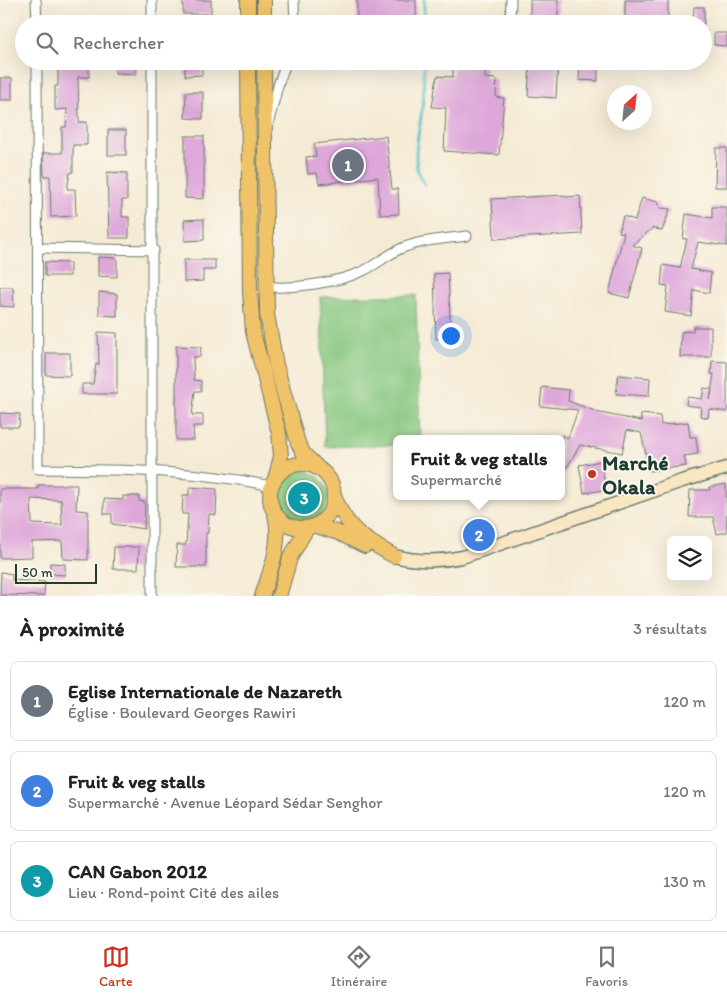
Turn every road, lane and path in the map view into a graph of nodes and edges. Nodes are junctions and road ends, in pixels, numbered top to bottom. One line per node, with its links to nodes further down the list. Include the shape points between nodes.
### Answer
1 (36, 0): 7 (street)
2 (152, 0): 8 (street)
3 (248, 0): 9 (main road)
4 (264, 0): 10 (main road)
5 (294, 0): 11 (street)
6 (511, 0): 12 (street)
7 (36, 15)
8 (152, 15)
9 (248, 15)
10 (264, 15)
11 (295, 15)
12 (510, 15)
13 (37, 70): 20 (street)
14 (152, 70): 21 (street)
15 (248, 70): 26 (main road, via 251,314 258,356 279,433 281,456)
16 (264, 70): 18 (main road)
17 (284, 70): 18 (street)
18 (264, 139): 22 (main road)
19 (467, 236): 22 (street, via 418,243 400,249 361,272 317,283 281,288)
20 (39, 248): 21 (street); 25 (street, via 38,469)
21 (154, 250): 25 (street)
22 (265, 286): 23 (main road, via 269,334 289,412 298,443)
23 (317, 467): 26 (main road, via 295,464 284,468); 27 (main road, via 330,479)
24 (727, 468): 30 (street, via 462,557 419,561)
25 (150, 470): 26 (street); 31 (street)
26 (274, 481): 28 (main road, via 271,505)
27 (335, 497): 29 (main road, via 330,514); 30 (main road, via 352,527 372,544)
28 (275, 514): 29 (main road, via 289,526); 32 (main road, via 278,548)
29 (312, 527): 30 (main road, via 339,532); 33 (main road, via 290,558)
30 (394, 556)
31 (152, 596)
32 (262, 596)
33 (279, 596)

